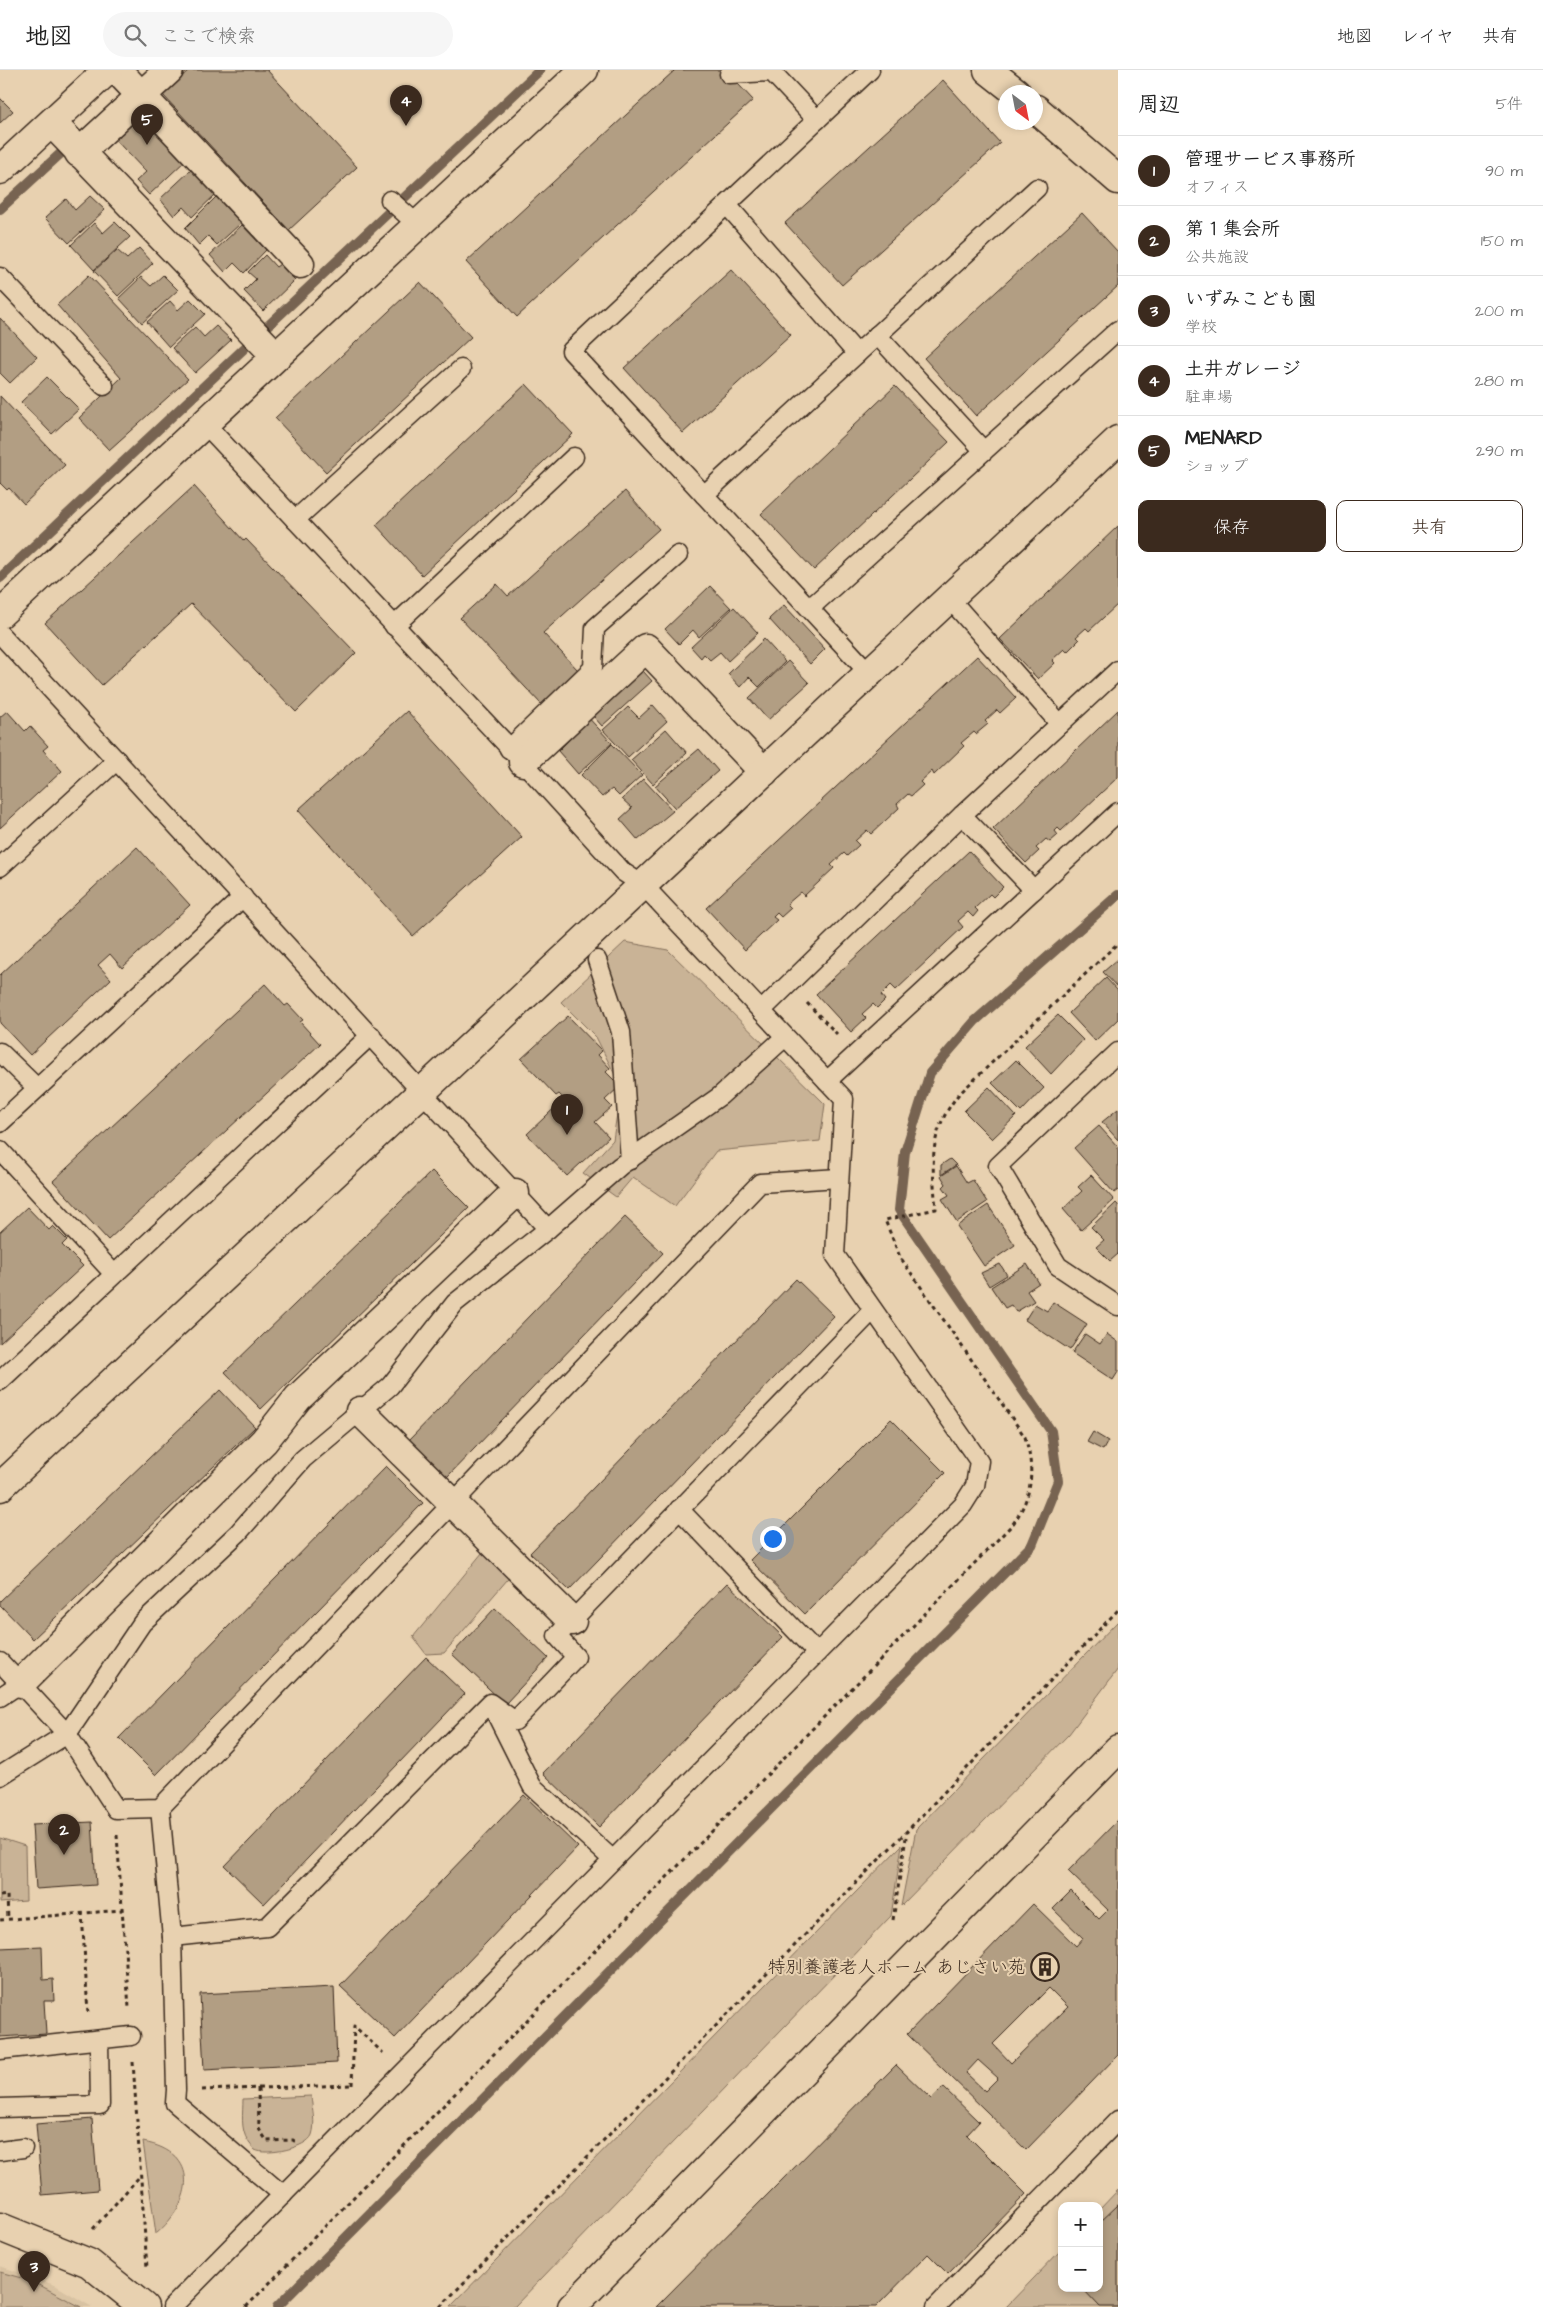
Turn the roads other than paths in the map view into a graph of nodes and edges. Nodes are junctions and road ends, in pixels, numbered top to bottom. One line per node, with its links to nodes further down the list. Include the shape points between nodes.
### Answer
1 (170, 70): 6 (street)
2 (584, 70): 16 (street)
3 (870, 70): 9 (lane)
4 (988, 70): 7 (street)
5 (730, 74): 9 (lane, via 772,72)
6 (126, 82): 10 (street); 10 (street); 17 (street)
7 (1007, 85)
8 (1043, 115): 12 (street)
9 (816, 120): 15 (lane)
10 (65, 137): 11 (street); 21 (street)
11 (0, 170)
12 (1118, 180)
13 (1037, 188): 20 (lane)
14 (390, 200): 16 (lane)
15 (727, 205): 22 (lane); 29 (lane, via 571,351)
16 (414, 222): 21 (street)
17 (300, 264)
18 (0, 277): 24 (lane)
19 (1118, 330): 27 (lane)
20 (876, 335): 22 (lane); 27 (lane)
21 (275, 354): 25 (street)
22 (857, 354): 29 (lane)
23 (461, 369): 30 (lane)
24 (104, 386)
25 (205, 424): 30 (lane); 34 (street)
26 (1118, 440): 32 (street)
27 (984, 451): 33 (lane)
28 (574, 457): 35 (lane)
29 (704, 495): 33 (lane)
30 (295, 520): 35 (lane)
31 (678, 555): 40 (lane, via 595,628 593,668)
32 (949, 598): 38 (street); 39 (lane)
33 (810, 608): 38 (lane)
34 (0, 614)
35 (394, 626): 40 (lane)
36 (0, 634): 41 (lane)
37 (1118, 670): 39 (lane)
38 (870, 673): 42 (street)
39 (1060, 724): 44 (lane)
40 (516, 756): 42 (street, via 646,648); 46 (lane, via 622,872)
41 (117, 760): 45 (lane); 48 (lane)
42 (764, 772): 46 (street)
43 (1118, 812): 47 (lane)
44 (962, 815): 47 (lane); 50 (lane)
45 (0, 867)
46 (642, 886): 50 (lane); 57 (street)
47 (1034, 890): 55 (lane)
48 (243, 898): 51 (lane); 56 (lane)
49 (597, 960): 60 (lane, via 621,1032)
50 (761, 1011): 52 (lane)
51 (371, 1035): 57 (lane); 64 (lane)
52 (785, 1037): 55 (lane); 60 (lane, via 720,1096)
53 (0, 1052): 56 (lane)
54 (1118, 1052): 65 (lane, via 998,1166 1058,1266)
55 (827, 1081): 61 (lane, via 844,1099)
56 (37, 1088): 58 (lane)
57 (422, 1092): 62 (lane); 69 (street)
58 (0, 1123)
59 (0, 1150): 64 (lane)
60 (630, 1160): 63 (lane)
61 (839, 1178): 66 (lane, via 835,1255); 70 (lane, via 760,1184)
62 (515, 1193): 63 (lane); 75 (street, via 298,1398 264,1441)
63 (548, 1230): 68 (lane, via 455,1303 390,1386)
64 (114, 1274): 67 (lane)
65 (1118, 1306)
66 (873, 1310): 71 (lane); 73 (lane, via 979,1461 975,1486 964,1505)
67 (0, 1381)
68 (360, 1411): 70 (street); 77 (lane, via 303,1459 238,1532 142,1623)
69 (0, 1487)
70 (452, 1503): 72 (street); 80 (lane)
71 (679, 1510): 72 (lane); 73 (lane)
72 (572, 1621): 76 (lane, via 557,1636 576,1656 515,1721)
73 (817, 1653): 81 (lane)
74 (0, 1662): 75 (lane)
75 (11, 1690): 77 (lane)
76 (490, 1703): 81 (lane, via 532,1786); 82 (lane, via 267,1927)
77 (67, 1734): 79 (lane); 80 (lane, via 116,1809)
78 (1118, 1749): 94 (street)
79 (0, 1776)
80 (160, 1808): 82 (lane)
81 (613, 1860): 90 (lane)
82 (172, 1937): 90 (lane, via 175,2103)
83 (131, 2036): 84 (lane)
84 (94, 2040): 85 (lane); 86 (lane, via 100,2105)
85 (0, 2050)
86 (0, 2108)
87 (1118, 2120): 95 (lane)
88 (23, 2148): 89 (lane)
89 (0, 2151)
90 (283, 2195): 93 (lane)
91 (0, 2227): 92 (street, via 89,2263)
92 (144, 2307)
93 (172, 2307)
94 (572, 2307)
95 (936, 2307)

